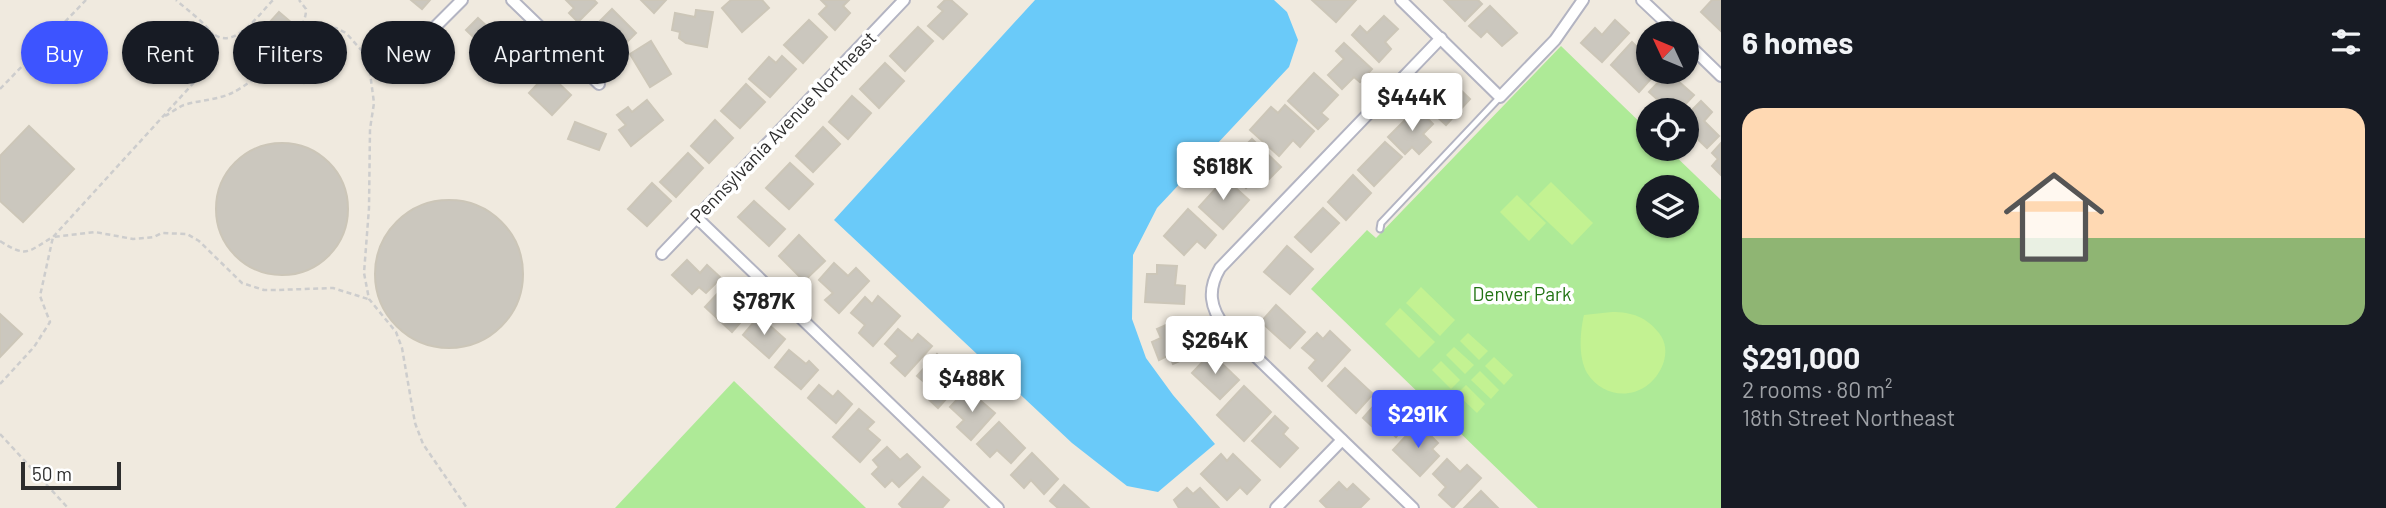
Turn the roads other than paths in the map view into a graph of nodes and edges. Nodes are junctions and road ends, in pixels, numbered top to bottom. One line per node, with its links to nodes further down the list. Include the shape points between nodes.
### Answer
1 (462, 0): 7 (street)
2 (512, 0): 8 (street)
3 (904, 0): 14 (street, Pennsylvania Avenue Northeast)
4 (1401, 0): 10 (street)
5 (1583, 0): 13 (street, via 1555,40)
6 (1642, 0): 9 (street)
7 (441, 21)
8 (534, 21)
9 (1664, 21)
10 (1441, 38): 13 (street); 17 (street, via 1214,279 1213,308 1218,318)
11 (1699, 55): 12 (street)
12 (1721, 76)
13 (1500, 97): 15 (lane)
14 (697, 218): 16 (street, Pennsylvania Avenue Northeast); 18 (street)
15 (1380, 229)
16 (662, 254)
17 (1342, 440): 19 (street); 20 (street)
18 (998, 508)
19 (1276, 508)
20 (1413, 508)

